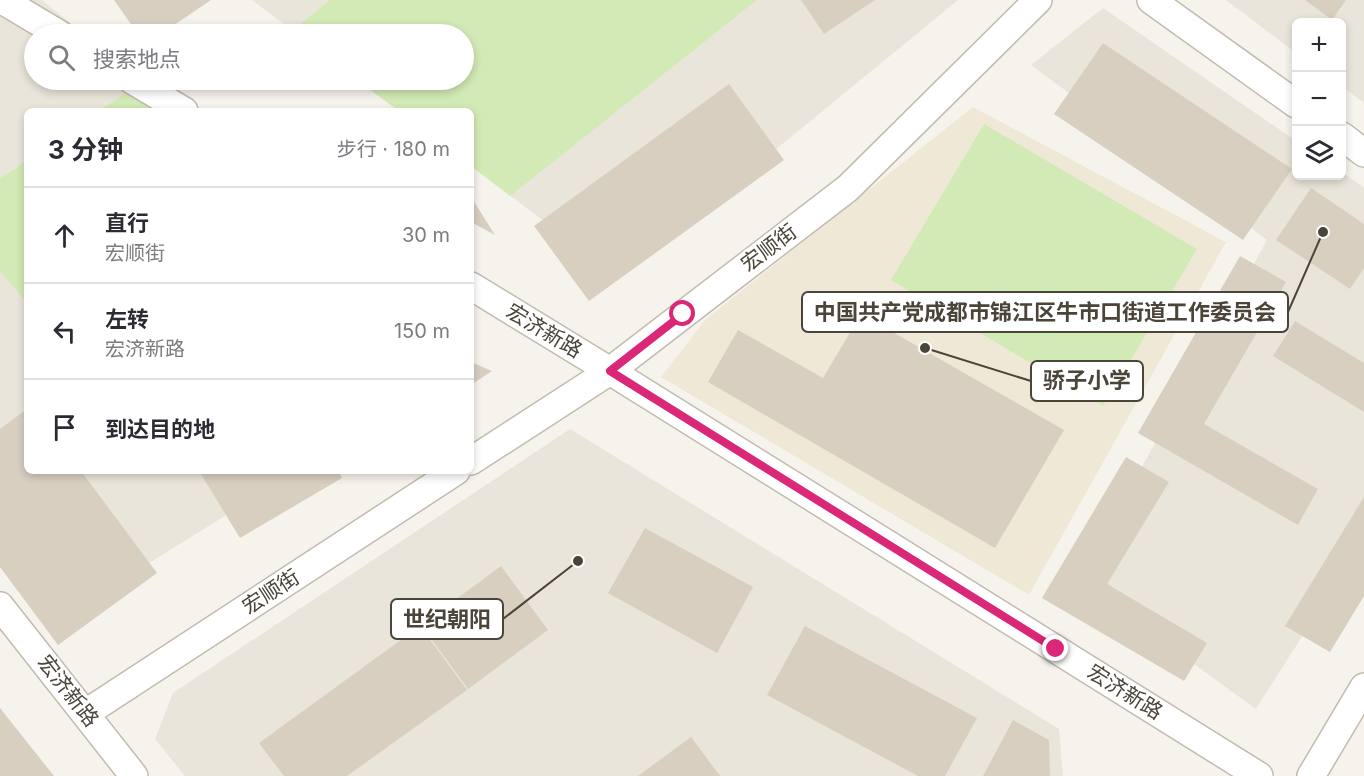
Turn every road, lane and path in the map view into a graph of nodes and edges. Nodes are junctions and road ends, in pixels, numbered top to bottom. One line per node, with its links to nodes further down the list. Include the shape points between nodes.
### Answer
1 (2, 0): 4 (street)
2 (1038, 0): 11 (street, 宏顺街, via 848,188)
3 (1151, 0): 6 (street)
4 (42, 24)
5 (149, 90): 7 (street)
6 (1292, 101)
7 (179, 108)
8 (1346, 140): 9 (street)
9 (1364, 153)
10 (474, 288): 11 (street, 宏济新路)
11 (610, 371): 12 (street, 宏顺街); 18 (street, 宏济新路)
12 (474, 459)
13 (451, 474): 16 (street, 宏顺街)
14 (0, 606): 16 (street, 宏济新路)
15 (1364, 687): 19 (street)
16 (86, 713): 17 (street, 宏济新路)
17 (134, 776)
18 (1259, 776)
19 (1311, 776)

